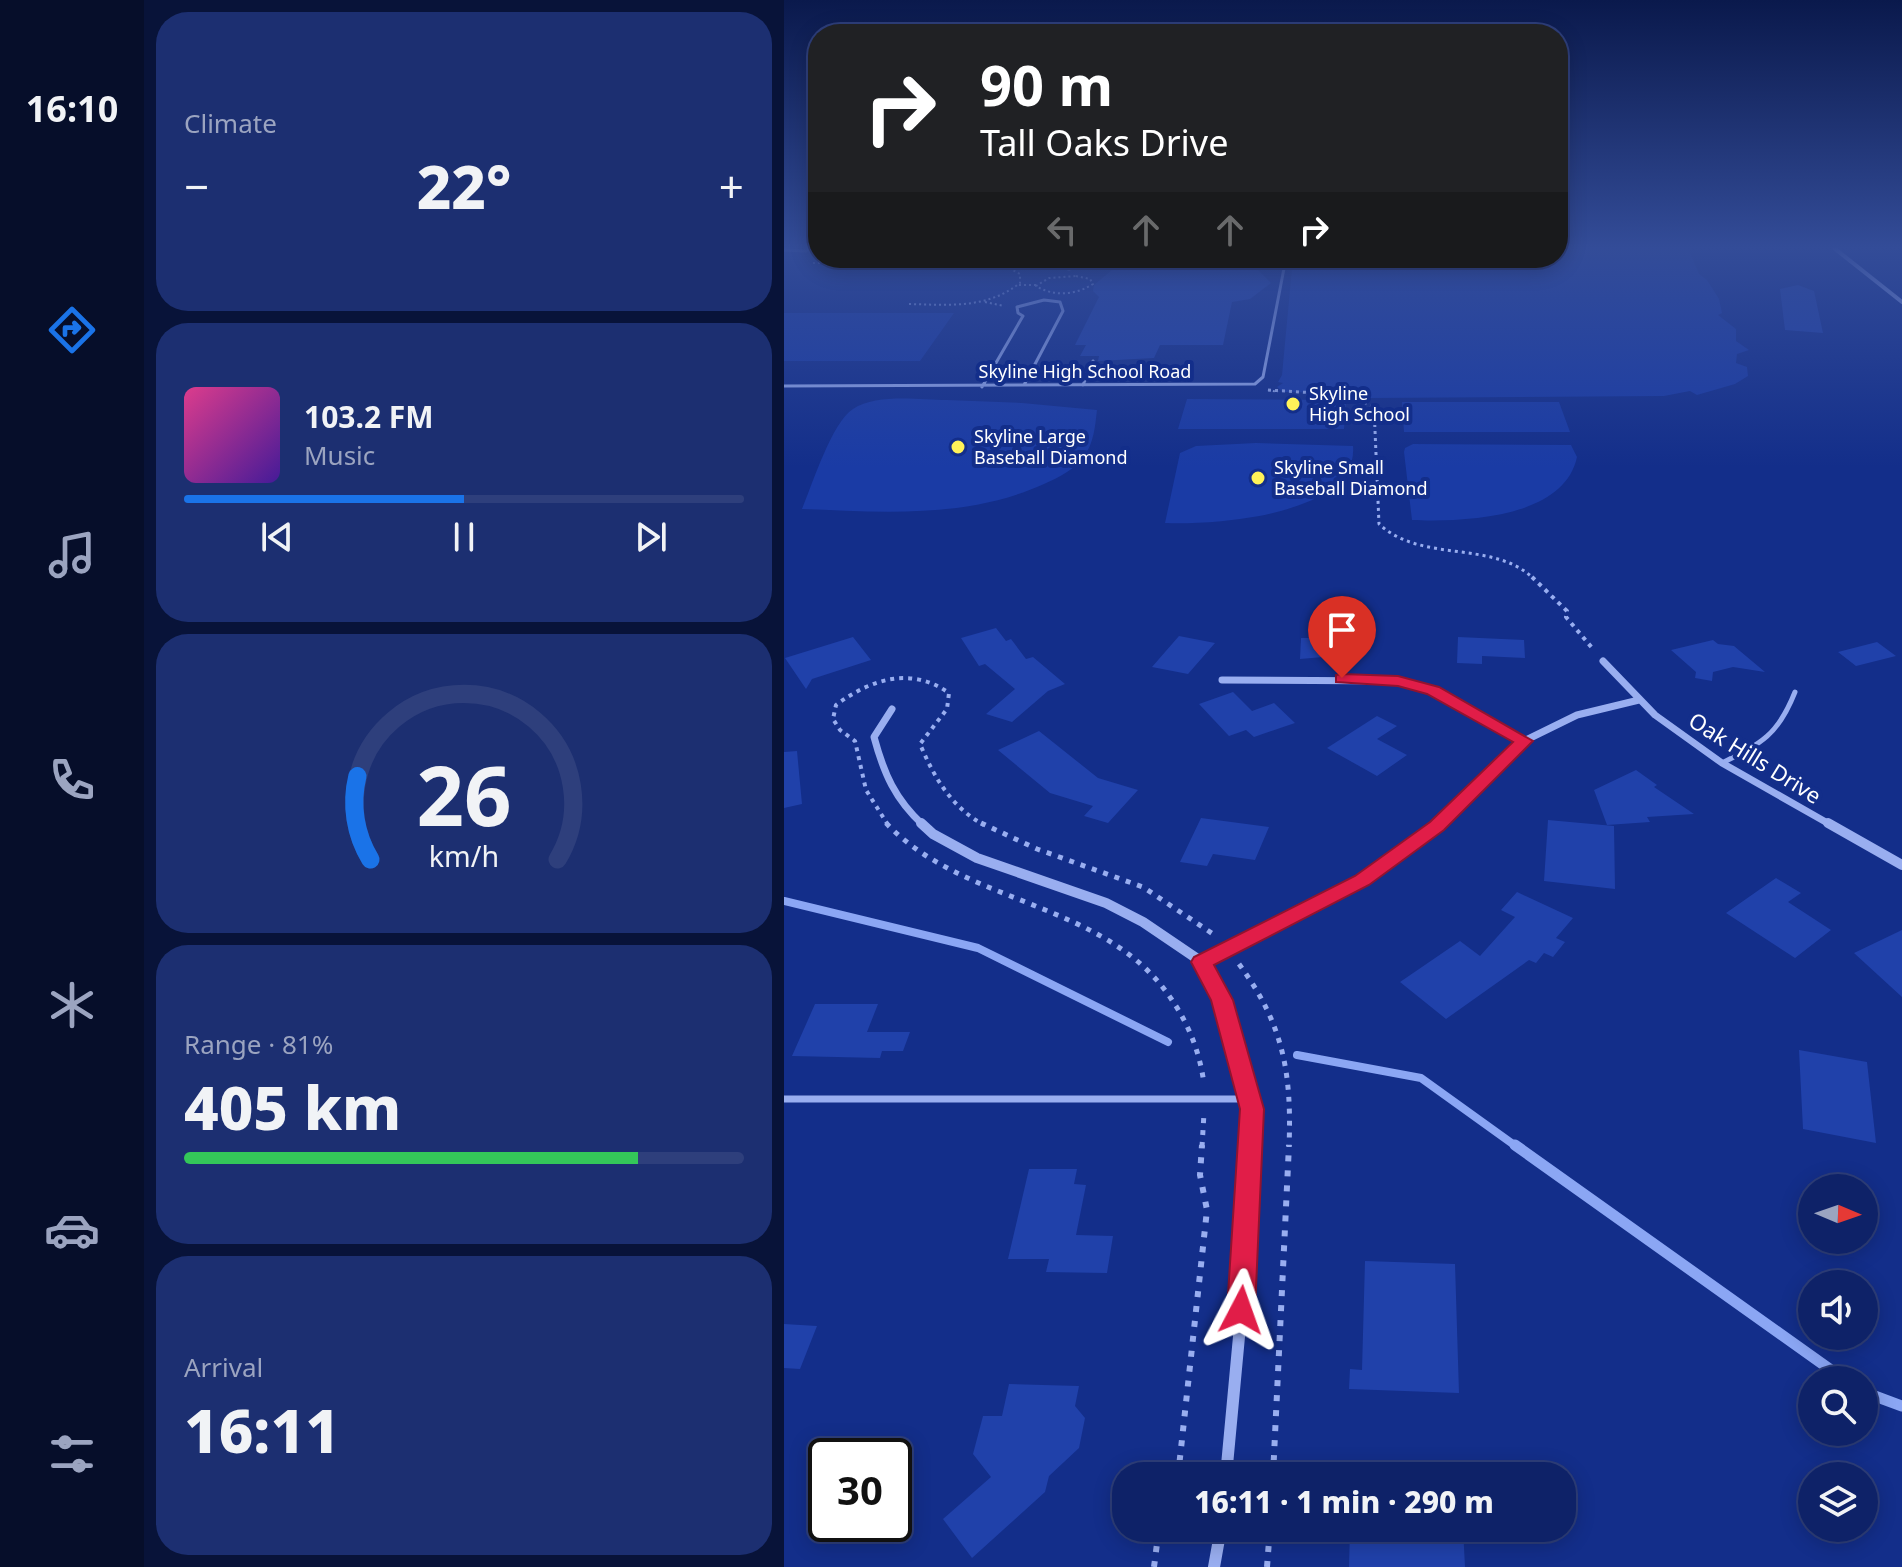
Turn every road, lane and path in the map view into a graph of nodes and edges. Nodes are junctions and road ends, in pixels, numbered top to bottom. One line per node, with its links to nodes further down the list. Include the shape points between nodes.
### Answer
1 (1020, 321): 9 (lane)
2 (1058, 321): 6 (lane)
3 (1274, 321): 5 (lane, via 1263,377)
4 (1093, 361): 7 (lane)
5 (1255, 384): 7 (lane, Skyline High School Road); 10 (path, via 1283,393 1367,400 1374,407 1382,529 1406,541 1516,565 1543,587)
6 (1024, 385): 7 (lane, Skyline High School Road); 9 (lane, Skyline High School Road)
7 (1083, 385)
8 (784, 386): 9 (lane, Skyline High School Road)
9 (982, 387)
10 (1587, 643)
11 (1603, 661): 14 (street, Oak Hills Drive)
12 (1222, 680): 16 (street, via 1398,681 1433,691)
13 (1795, 692): 17 (lane, via 1771,738)
14 (1639, 700): 16 (street, via 1577,715); 17 (street, Oak Hills Drive)
15 (892, 709): 20 (street, via 874,737 885,777 903,806 933,834 977,858 1106,903)
16 (1524, 741): 20 (street, via 1437,826 1362,880)
17 (1722, 763): 18 (street, Oak Hills Drive)
18 (1902, 865)
19 (1216, 936): 23 (path, via 1135,883 1036,849 967,815 940,790 920,744 950,705 949,693 937,682 887,679 866,685 836,705 833,719 855,741 860,777 874,808 898,836 960,877 1085,924 1144,962 1177,1004 1192,1034)
20 (1202, 962): 24 (street, via 1222,1000)
21 (1239, 964): 27 (path, via 1270,1010 1287,1086)
22 (784, 1099): 23 (lane)
23 (1205, 1099): 24 (lane); 25 (path, via 1200,1175 1207,1210)
24 (1249, 1099): 26 (street, via 1244,1283)
25 (1180, 1462)
26 (1227, 1462)
27 (1274, 1462)
28 (1157, 1542): 31 (path)
29 (1218, 1542): 32 (street)
30 (1269, 1542): 33 (path)
31 (1154, 1567)
32 (1214, 1567)
33 (1267, 1567)

